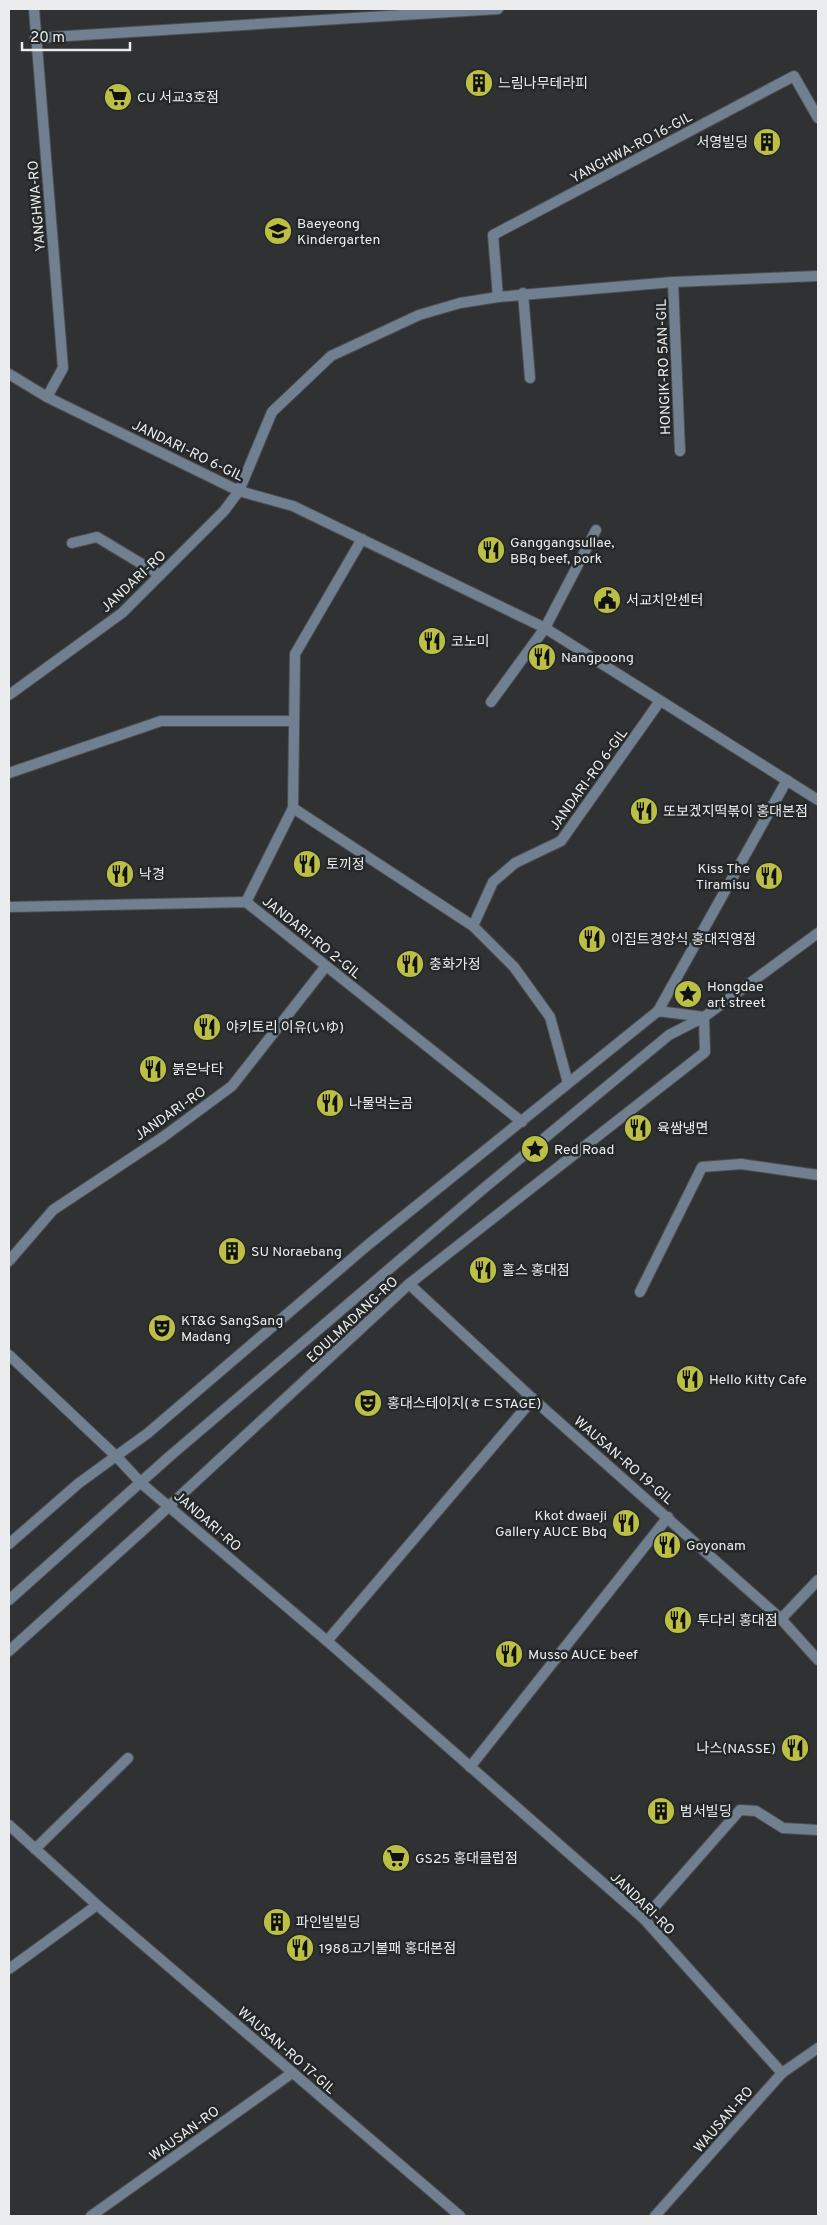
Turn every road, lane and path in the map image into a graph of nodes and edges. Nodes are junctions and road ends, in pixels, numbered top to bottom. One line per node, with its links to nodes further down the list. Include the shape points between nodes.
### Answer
1 (34, 9): 3 (street, YANGHWA-RO)
2 (498, 9): 3 (street)
3 (36, 38): 11 (street, YANGHWA-RO, via 64,368)
4 (818, 118): 8 (street, YANGHWA-RO 16-GIL, via 794,76 493,235)
5 (818, 276): 6 (street, HONGIK-RO 5AN-GIL)
6 (673, 282): 7 (street, HONGIK-RO 5AN-GIL); 12 (street, HONGIK-RO 5AN-GIL)
7 (523, 293): 8 (street, HONGIK-RO 5AN-GIL); 10 (street)
8 (498, 297): 13 (street, HONGIK-RO 5AN-GIL, via 460,303 419,315 331,356 272,412)
9 (9, 374): 11 (street, JANDARI-RO 6-GIL)
10 (530, 378)
11 (47, 397): 13 (street, JANDARI-RO 6-GIL)
12 (680, 451)
13 (239, 491): 15 (street, JANDARI-RO 6-GIL, via 293,506); 17 (street, JANDARI-RO, via 224,511)
14 (596, 530): 18 (street)
15 (362, 539): 18 (street, JANDARI-RO 6-GIL); 22 (street, via 295,654)
16 (72, 543): 17 (street, via 97,537)
17 (160, 575): 19 (street, JANDARI-RO, via 122,613)
18 (545, 628): 20 (street, JANDARI-RO 6-GIL); 21 (street)
19 (9, 694)
20 (660, 701): 24 (street, JANDARI-RO 6-GIL); 29 (street, JANDARI-RO 6-GIL, via 562,841 515,863 493,882)
21 (491, 702)
22 (294, 721): 23 (street, via 161,721); 26 (street)
23 (9, 773)
24 (787, 780): 25 (street, JANDARI-RO 6-GIL); 32 (street)
25 (818, 800)
26 (292, 808): 27 (street); 29 (street)
27 (246, 902): 28 (street, JANDARI-RO 2-GIL); 31 (street, JANDARI-RO 2-GIL)
28 (9, 907)
29 (473, 926): 34 (street, via 514,967 550,1017)
30 (818, 933): 33 (street)
31 (326, 966): 35 (street, JANDARI-RO 2-GIL); 37 (street, JANDARI-RO, via 232,1086 53,1210)
32 (658, 1011): 33 (street); 34 (street)
33 (704, 1017): 38 (street, EOULMADANG-RO, via 705,1052); 43 (street, via 669,1034)
34 (568, 1083): 35 (street)
35 (522, 1122): 42 (street, via 369,1244)
36 (818, 1175): 39 (street, via 741,1164 702,1167)
37 (9, 1261)
38 (409, 1284): 41 (street, WAUSAN-RO 19-GIL); 44 (street, EOULMADANG-RO)
39 (640, 1292)
40 (9, 1355): 42 (street, JANDARI-RO)
41 (533, 1399): 45 (street, WAUSAN-RO 19-GIL); 50 (street)
42 (117, 1457): 43 (street, JANDARI-RO); 46 (street, via 79,1483)
43 (141, 1483): 44 (street, JANDARI-RO); 48 (street)
44 (169, 1505): 50 (street, JANDARI-RO); 51 (street, EOULMADANG-RO)
45 (668, 1517): 49 (street, WAUSAN-RO 19-GIL); 54 (street)
46 (9, 1544)
47 (818, 1580): 49 (street)
48 (9, 1600)
49 (781, 1619): 52 (street, WAUSAN-RO 19-GIL)
50 (327, 1641): 54 (street, JANDARI-RO)
51 (9, 1650)
52 (818, 1660)
53 (128, 1758): 57 (street)
54 (470, 1767): 59 (street, JANDARI-RO)
55 (9, 1825): 57 (street, WAUSAN-RO 17-GIL)
56 (818, 1830): 59 (street, via 783,1828 756,1811 740,1810)
57 (35, 1849): 58 (street, WAUSAN-RO 17-GIL)
58 (97, 1904): 60 (street); 62 (street, WAUSAN-RO 17-GIL)
59 (644, 1919): 63 (street, JANDARI-RO)
60 (9, 1969)
61 (818, 2048): 63 (street, WAUSAN-RO)
62 (292, 2073): 64 (street, WAUSAN-RO); 65 (street, WAUSAN-RO 17-GIL)
63 (782, 2073): 66 (street, WAUSAN-RO)
64 (91, 2216)
65 (460, 2216)
66 (655, 2216)

